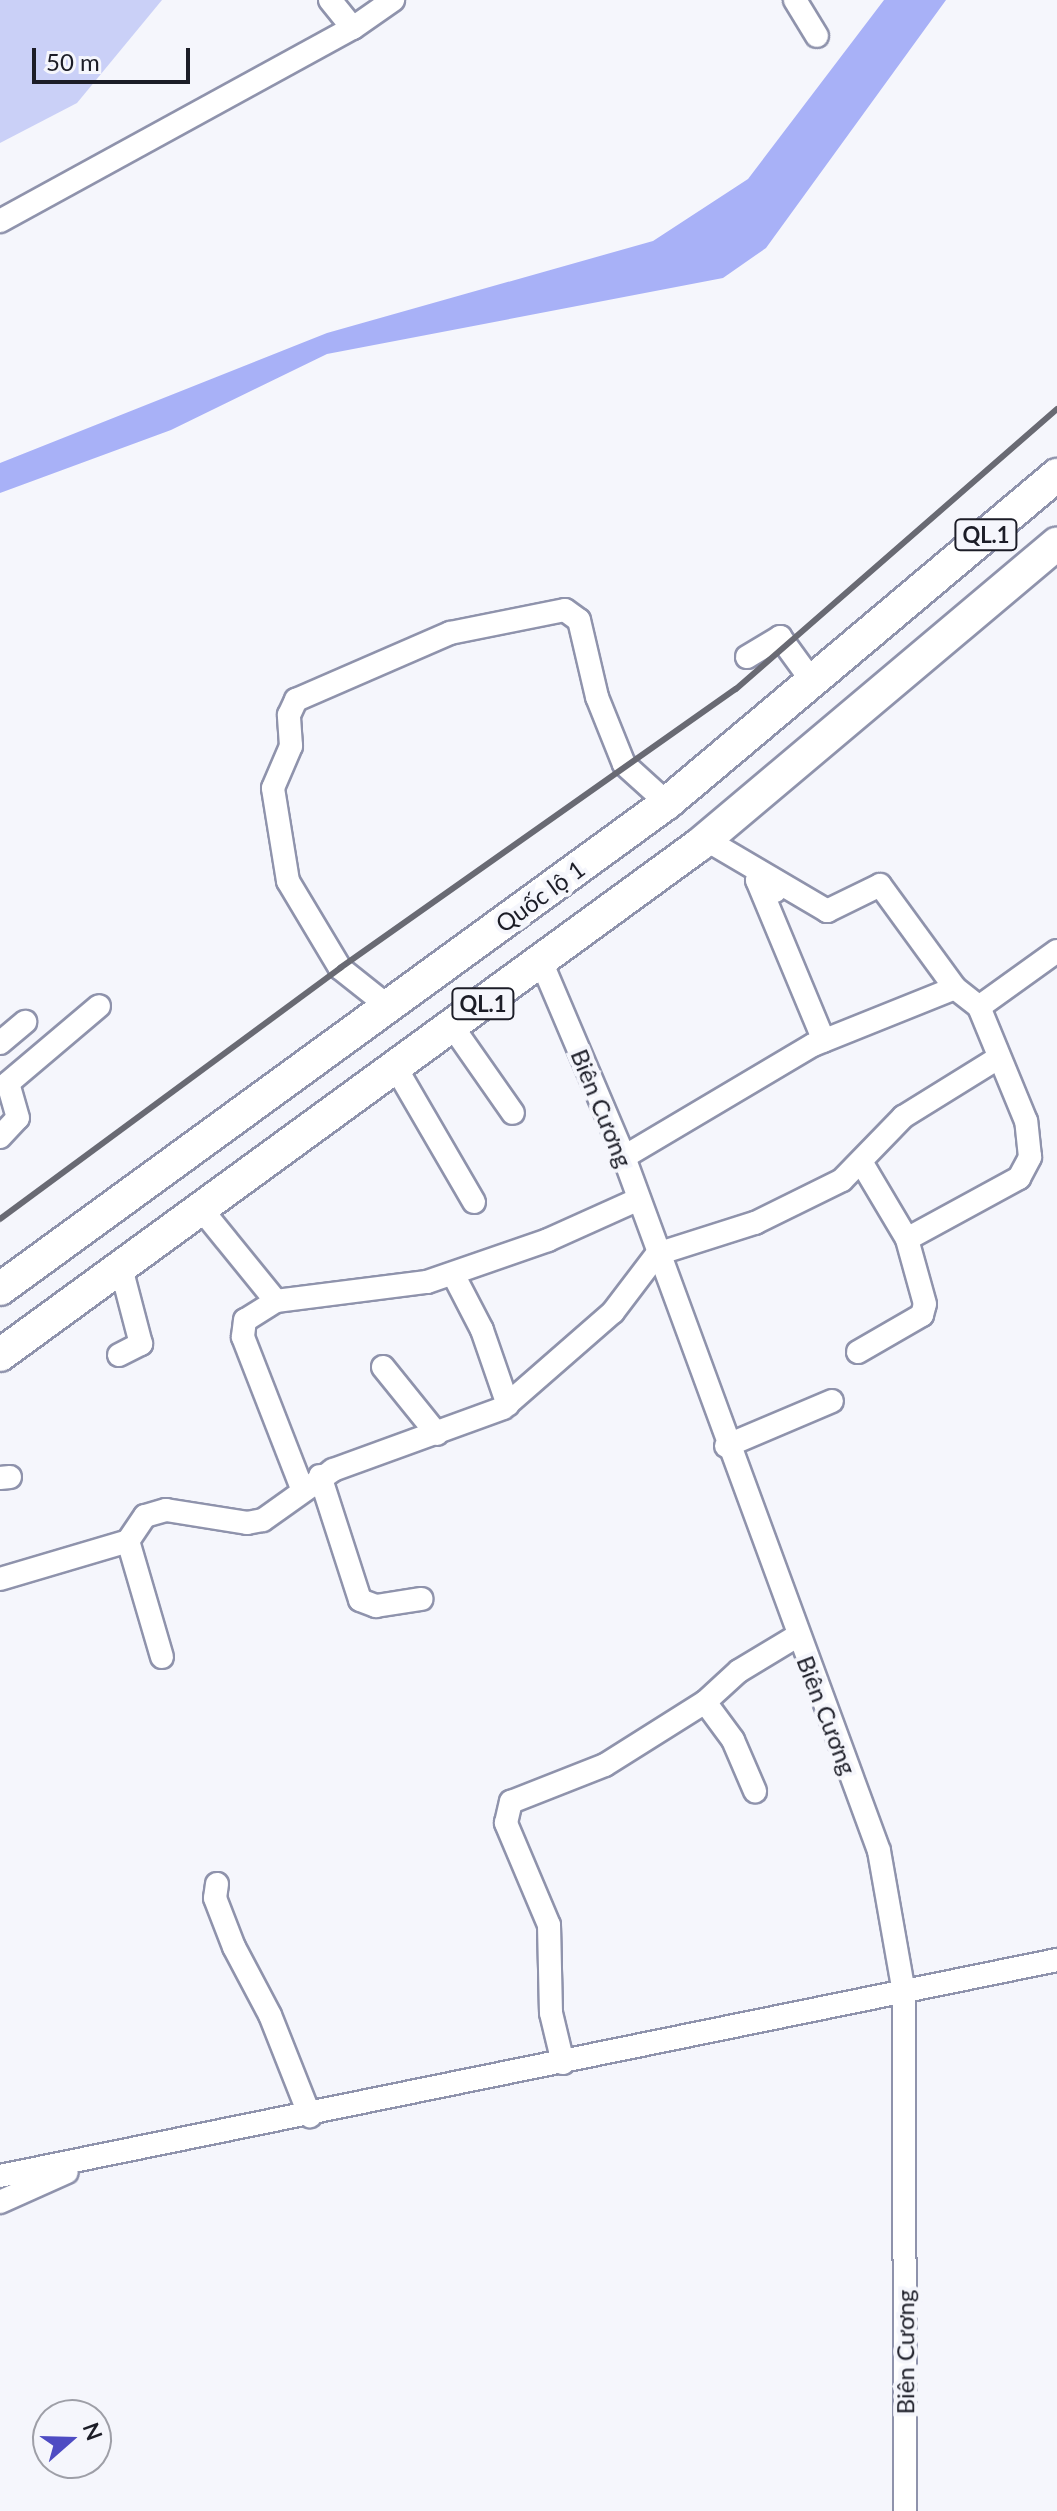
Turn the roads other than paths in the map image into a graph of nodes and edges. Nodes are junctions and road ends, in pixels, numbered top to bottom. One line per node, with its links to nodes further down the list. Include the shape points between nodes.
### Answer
1 (330, 0): 4 (street)
2 (393, 0): 4 (street)
3 (795, 0): 5 (street)
4 (353, 28): 6 (street)
5 (817, 36)
6 (0, 221)
7 (1057, 475): 9 (highway, Quốc lộ 1 / QL.1)
8 (1057, 544): 10 (highway, QL.1)
9 (916, 594): 10 (highway); 12 (highway, Quốc lộ 1 / QL.1)
10 (951, 634): 14 (highway, QL.1)
11 (747, 657): 12 (street, via 780,637)
12 (812, 681): 13 (highway, Quốc lộ 1 / QL.1)
13 (667, 803): 20 (highway, Quốc lộ 1 / QL.1); 20 (street, via 624,764 597,697 579,620 565,610 450,633 296,700 289,715 288,756 273,788 288,881 340,968)
14 (705, 839): 17 (highway, QL.1); 18 (street, via 827,911 880,885)
15 (813, 915): 24 (street, via 757,880)
16 (1057, 951): 21 (street)
17 (541, 961): 23 (highway, QL.1); 31 (street, Biên Cương)
18 (955, 988): 21 (street); 24 (street)
19 (99, 1006): 28 (street)
20 (389, 1007): 40 (highway, Quốc lộ 1 / QL.1)
21 (979, 1007): 26 (street)
22 (25, 1022): 25 (street)
23 (452, 1026): 27 (highway, QL.1); 29 (street)
24 (824, 1041): 31 (street, via 746,1080)
25 (0, 1043)
26 (998, 1058): 32 (street, via 903,1117); 36 (street, via 1026,1121 1030,1157 1025,1169)
27 (396, 1068): 34 (street); 35 (highway, QL.1)
28 (4, 1078): 30 (street, via 18,1118)
29 (513, 1113)
30 (0, 1137)
31 (624, 1157): 33 (street, Biên Cương)
32 (863, 1165): 36 (street); 37 (street, via 781,1212)
33 (637, 1200): 37 (street, Biên Cương); 39 (street)
34 (474, 1202)
35 (202, 1210): 38 (highway, QL.1); 41 (street)
36 (907, 1239): 42 (street, via 924,1289 922,1315)
37 (657, 1254): 47 (street, via 613,1312); 49 (street, Biên Cương)
38 (121, 1268): 43 (highway, QL.1); 44 (street, via 141,1344)
39 (453, 1274): 41 (street); 47 (street, via 482,1330)
40 (0, 1289)
41 (276, 1301): 50 (street, via 245,1320 243,1337)
42 (858, 1352)
43 (0, 1355)
44 (119, 1355)
45 (383, 1367): 48 (street)
46 (832, 1401): 49 (street)
47 (508, 1405): 48 (street)
48 (437, 1434): 50 (street)
49 (726, 1446): 54 (street, Biên Cương)
50 (311, 1482): 51 (street, via 253,1523 155,1512 137,1522); 53 (street, via 360,1600 376,1606)
51 (128, 1541): 52 (street); 55 (street)
52 (0, 1579)
53 (421, 1599)
54 (797, 1636): 56 (street, via 739,1671); 60 (street, Biên Cương, via 879,1851)
55 (162, 1657)
56 (705, 1702): 57 (street, via 733,1740); 61 (street, via 605,1765 524,1794 506,1810 549,1925 551,2013)
57 (755, 1791)
58 (217, 1884): 62 (street, via 215,1898 234,1947 270,2015)
59 (1057, 1960): 60 (street)
60 (904, 1993): 61 (street); 66 (street, Biên Cương)
61 (563, 2063): 62 (street)
62 (310, 2116): 63 (street)
63 (105, 2156): 64 (street); 65 (street)
64 (0, 2176)
65 (0, 2202)
66 (905, 2511)

